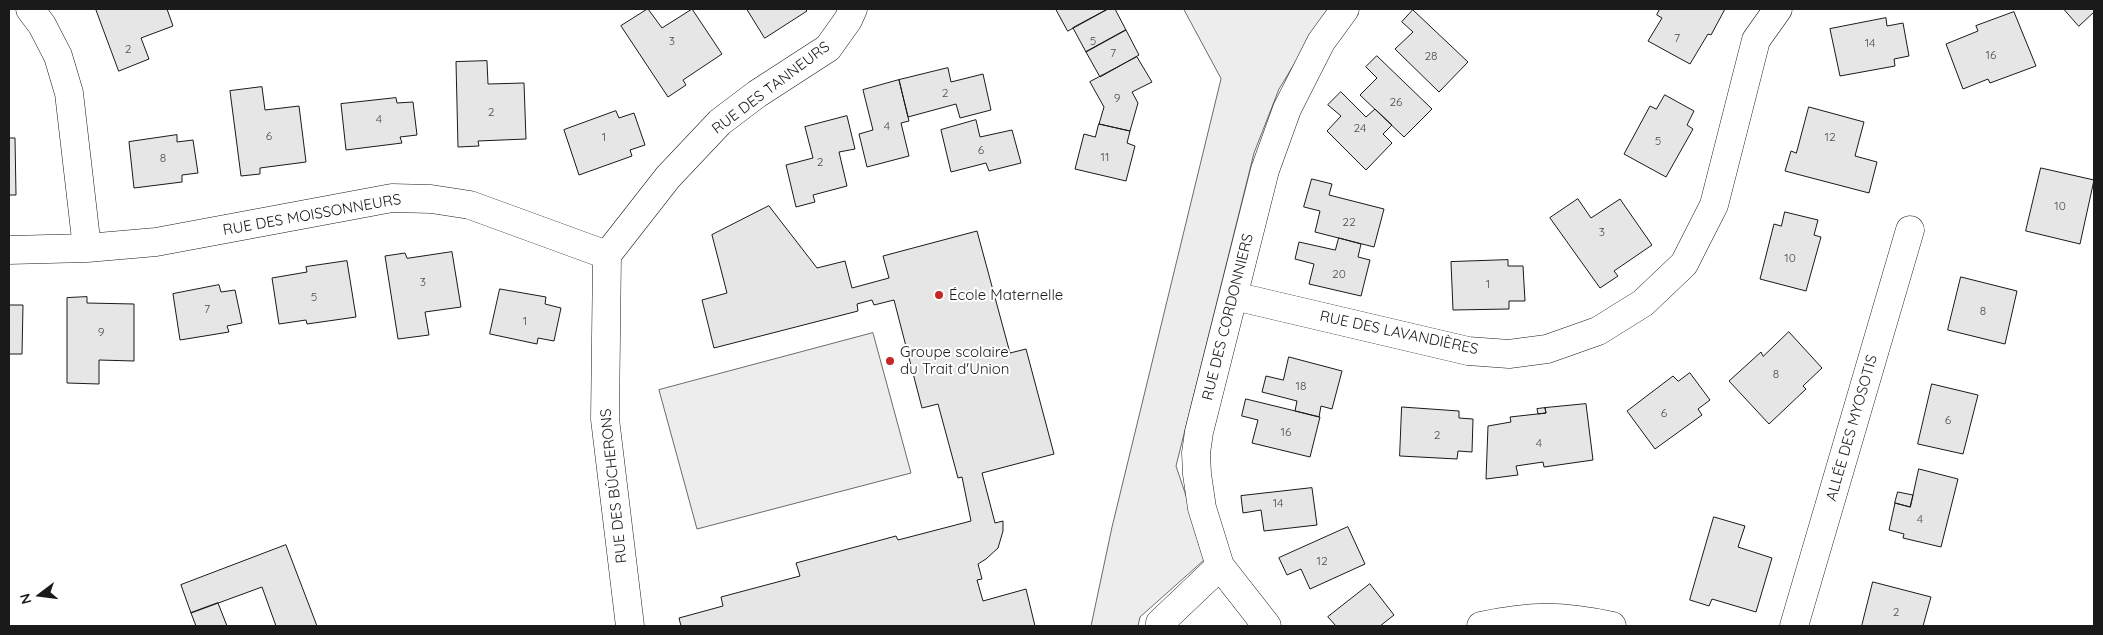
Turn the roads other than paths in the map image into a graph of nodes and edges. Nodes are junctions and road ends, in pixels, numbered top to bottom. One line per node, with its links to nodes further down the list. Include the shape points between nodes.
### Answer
1 (30, 9): 6 (street, via 58,56 69,93)
2 (853, 9): 8 (street, RUE DES TANNEURS, via 828,48 720,122 668,177)
3 (1345, 9): 9 (street, RUE DES CORDONNIERS, via 1321,42 1286,109 1265,170)
4 (1778, 9): 9 (street, RUE DES LAVANDIÈRES, via 1756,40 1714,205 1684,264 1643,303 1598,331 1547,349 1509,354 1468,352)
5 (1910, 230): 16 (street, ALLÉE DES MYOSOTIS)
6 (86, 248): 7 (street, RUE DES MOISSONNEURS); 8 (street, RUE DES MOISSONNEURS, via 156,242 392,198 470,205)
7 (9, 250)
8 (607, 255): 11 (street, RUE DES BÛCHERONS, via 604,419)
9 (1234, 296): 10 (street, RUE DES CORDONNIERS, via 1196,453 1202,508)
10 (1220, 566): 12 (street); 13 (street, RUE DES CORDONNIERS)
11 (630, 626)
12 (1160, 626)
13 (1267, 626)
14 (1481, 626): 15 (street, via 1537,616 1582,619)
15 (1612, 626)
16 (1794, 626)

